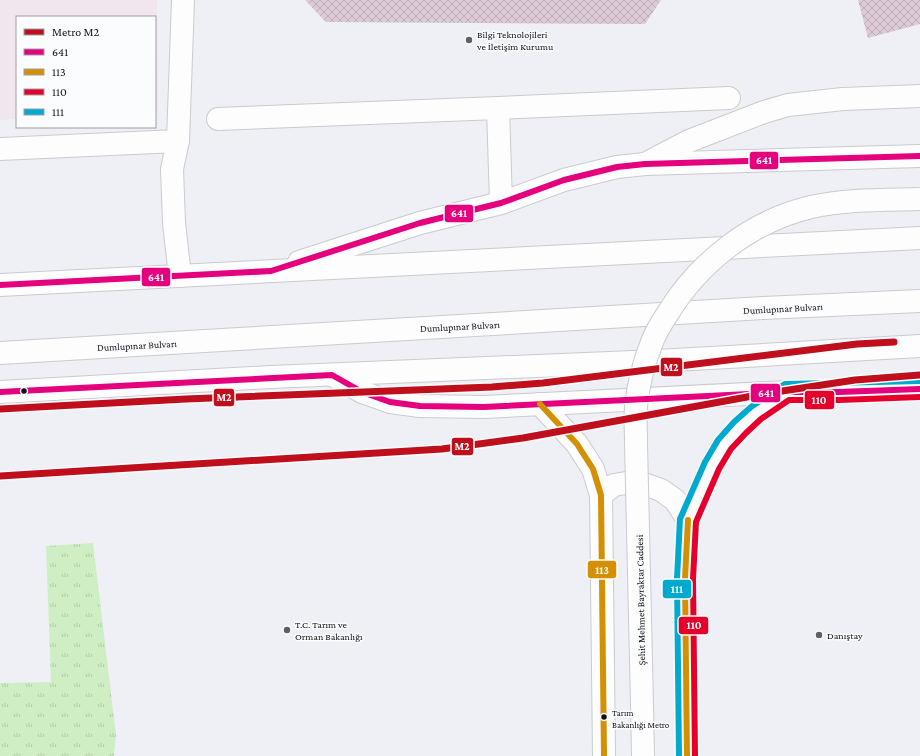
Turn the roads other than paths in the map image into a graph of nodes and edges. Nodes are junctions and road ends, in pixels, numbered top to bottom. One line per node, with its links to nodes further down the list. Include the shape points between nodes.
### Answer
1 (183, 0): 6 (main road)
2 (920, 96): 9 (main road, via 843,99 788,105 689,141)
3 (730, 98): 4 (main road)
4 (498, 108): 5 (main road); 11 (main road)
5 (218, 119)
6 (178, 141): 7 (main road); 14 (main road, via 172,169 174,223)
7 (0, 149)
8 (920, 156): 9 (main road)
9 (645, 164): 11 (main road, via 617,167 564,180)
10 (920, 199): 27 (main road, Şehit Mehmet Bayraktar Caddesi, bridge, via 856,200 794,212 762,226 712,260 685,288 659,327 652,342 636,407)
11 (500, 203): 13 (main road, via 420,223)
12 (920, 238): 13 (main road)
13 (271, 271): 14 (main road)
14 (180, 276): 15 (main road)
15 (0, 285)
16 (920, 301): 18 (main road, Dumlupınar Bulvarı)
17 (920, 346): 19 (main road, via 657,361)
18 (0, 353)
19 (332, 374): 21 (main road); 23 (main road, via 362,392 390,402 420,406 484,407)
20 (920, 389): 22 (main road)
21 (0, 392)
22 (787, 392): 23 (main road); 25 (main road, via 756,413 725,444 712,465)
23 (540, 404): 24 (main road, via 576,444 593,470)
24 (601, 495): 25 (main road, via 614,485 632,482 644,484 661,490 675,500); 26 (main road)
25 (688, 520): 28 (main road, via 685,578)
26 (604, 756)
27 (643, 756)
28 (687, 756)

